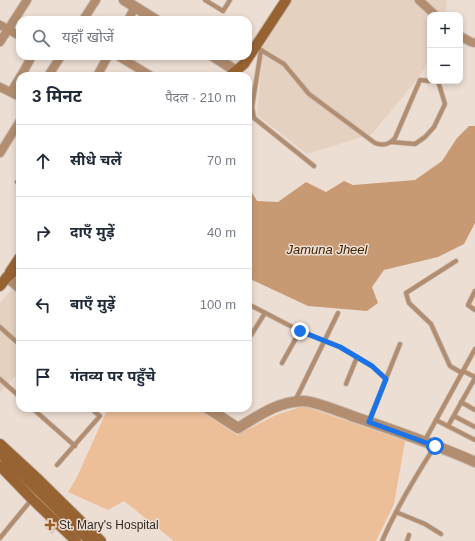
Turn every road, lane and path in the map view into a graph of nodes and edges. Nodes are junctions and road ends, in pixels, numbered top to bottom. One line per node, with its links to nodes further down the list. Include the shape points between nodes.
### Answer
1 (27, 0): 11 (street)
2 (96, 0): 12 (street)
3 (124, 0): 9 (street)
4 (205, 0): 5 (lane, via 223,12)
5 (230, 0)
6 (279, 0): 22 (main road)
7 (286, 0): 22 (main road)
8 (419, 0): 10 (street)
9 (136, 7): 13 (street); 14 (street)
10 (432, 12)
11 (17, 16)
12 (86, 16)
13 (130, 16)
14 (150, 16)
15 (16, 17): 17 (street)
16 (0, 25): 17 (street)
17 (8, 29): 18 (street); 21 (street)
18 (16, 34)
19 (463, 37): 20 (street)
20 (474, 41)
21 (0, 42)
22 (255, 49): 42 (lane, via 284,64 309,94 375,143 382,145); 44 (lane, via 252,107 254,118)
23 (30, 60): 31 (street)
24 (57, 60): 32 (street)
25 (106, 60): 33 (street)
26 (125, 60): 34 (street)
27 (218, 60): 30 (street)
28 (241, 60): 30 (main road)
29 (247, 60): 30 (main road)
30 (232, 71)
31 (22, 72)
32 (52, 72)
33 (99, 72)
34 (144, 72)
35 (427, 81): 42 (lane, via 420,80)
36 (16, 83): 39 (street)
37 (439, 84): 42 (lane, via 444,104 434,127 415,144)
38 (0, 86): 39 (street)
39 (11, 92): 40 (street)
40 (16, 95)
41 (16, 127): 43 (street)
42 (391, 142)
43 (0, 153)
44 (314, 166)
45 (16, 262): 48 (main road)
46 (456, 262): 67 (lane, via 406,293 409,303 431,324 450,366)
47 (16, 270): 48 (main road)
48 (7, 277): 49 (street); 50 (main road)
49 (16, 285)
50 (0, 286)
51 (475, 291): 53 (lane, via 468,305)
52 (252, 306): 54 (lane)
53 (475, 310)
54 (265, 313): 57 (lane); 58 (lane)
55 (338, 313): 60 (lane)
56 (0, 327): 59 (lane)
57 (300, 331): 60 (lane); 66 (lane)
58 (252, 334)
59 (16, 341)
60 (325, 342): 63 (lane); 73 (lane)
61 (400, 344): 70 (lane)
62 (475, 349): 64 (lane)
63 (357, 357): 70 (lane); 71 (lane)
64 (470, 358): 65 (lane); 67 (lane)
65 (475, 360)
66 (282, 363)
67 (462, 372): 68 (lane); 80 (lane)
68 (475, 377): 74 (lane)
69 (0, 379): 72 (lane)
70 (386, 379): 81 (lane)
71 (346, 384)
72 (16, 393)
73 (295, 402): 78 (street, via 284,403 267,410 238,428); 81 (street, via 303,400)
74 (461, 402): 75 (lane); 79 (lane)
75 (475, 410)
76 (37, 412): 87 (lane)
77 (95, 412): 87 (lane, via 100,416)
78 (213, 412)
79 (454, 416): 82 (lane); 83 (lane)
80 (436, 420): 82 (lane); 85 (lane)
81 (369, 422): 85 (street)
82 (448, 426): 84 (lane)
83 (475, 427)
84 (475, 440)
85 (424, 442): 88 (street)
86 (0, 444): 100 (main road)
87 (75, 446): 91 (lane)
88 (435, 446): 90 (street); 94 (lane)
89 (0, 454): 99 (main road)
90 (475, 462)
91 (57, 465)
92 (0, 466): 93 (main road)
93 (32, 499): 97 (lane); 98 (main road)
94 (396, 512): 95 (lane); 101 (lane)
95 (441, 534)
96 (409, 535): 102 (lane)
97 (0, 538)
98 (76, 541)
99 (90, 541)
100 (101, 541)
101 (382, 541)
102 (407, 541)

